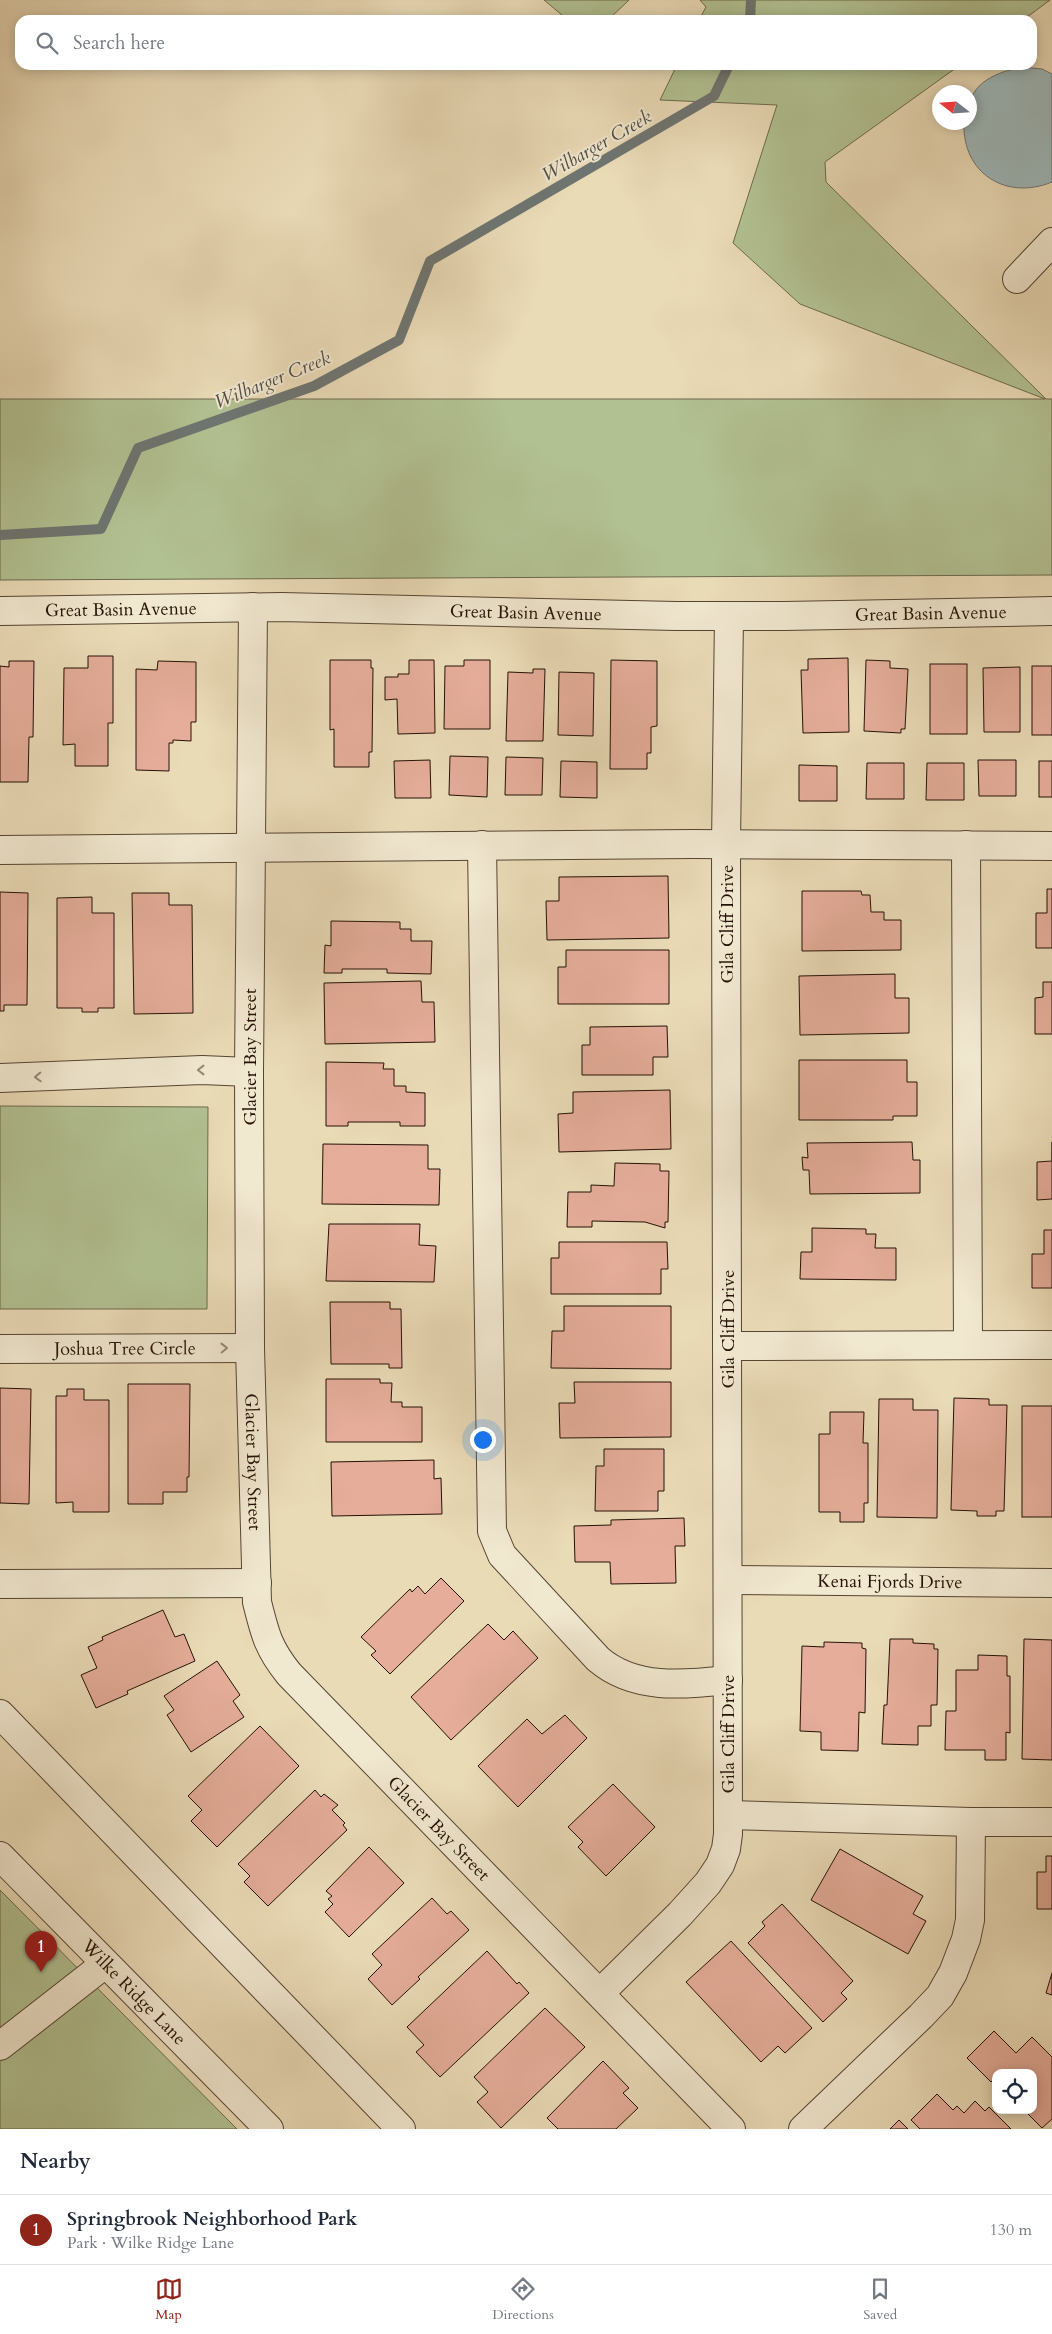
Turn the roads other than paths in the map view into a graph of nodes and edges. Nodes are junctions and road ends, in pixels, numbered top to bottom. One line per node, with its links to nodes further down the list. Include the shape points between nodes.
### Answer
1 (1052, 242): 2 (street)
2 (1018, 279)
3 (253, 607): 4 (street, Great Basin Avenue); 6 (street, Great Basin Avenue); 11 (street, Glacier Bay Street)
4 (0, 611)
5 (1052, 611): 6 (street, Great Basin Avenue)
6 (729, 616): 7 (street, Gila Cliff Drive)
7 (726, 845): 8 (street); 9 (street); 16 (street, Gila Cliff Drive)
8 (966, 845): 10 (street); 15 (street)
9 (482, 846): 11 (street); 24 (street, via 492,1531 502,1555 612,1671 642,1682 693,1684)
10 (1052, 846)
11 (251, 848): 12 (street); 13 (street, Glacier Bay Street)
12 (0, 850)
13 (249, 1072): 14 (street, one-way to 14, via 202,1070); 18 (street, Glacier Bay Street)
14 (0, 1078)
15 (968, 1345): 16 (street); 17 (street)
16 (728, 1346): 20 (street, Gila Cliff Drive)
17 (1052, 1346)
18 (250, 1348): 19 (street, Joshua Tree Circle, one-way to 18); 21 (street, Glacier Bay Street)
19 (0, 1349)
20 (728, 1580): 22 (street, Kenai Fjords Drive); 24 (street, Gila Cliff Drive)
21 (257, 1583): 23 (street); 31 (street, Glacier Bay Street, via 257,1602 265,1632 274,1654 289,1674)
22 (1052, 1583)
23 (0, 1584)
24 (728, 1680): 26 (street, Gila Cliff Drive)
25 (0, 1714): 34 (street)
26 (729, 1815): 27 (street); 31 (street, Gila Cliff Drive, via 726,1849 708,1883)
27 (971, 1822): 28 (street); 36 (street, via 970,1920 953,1973 940,1996 921,2016)
28 (1052, 1822)
29 (0, 1856): 30 (street, Wilke Ridge Lane)
30 (105, 1964): 32 (street); 33 (street, Wilke Ridge Lane)
31 (600, 1993): 35 (street, Glacier Bay Street)
32 (0, 2046)
33 (269, 2129)
34 (401, 2129)
35 (731, 2129)
36 (803, 2129)

